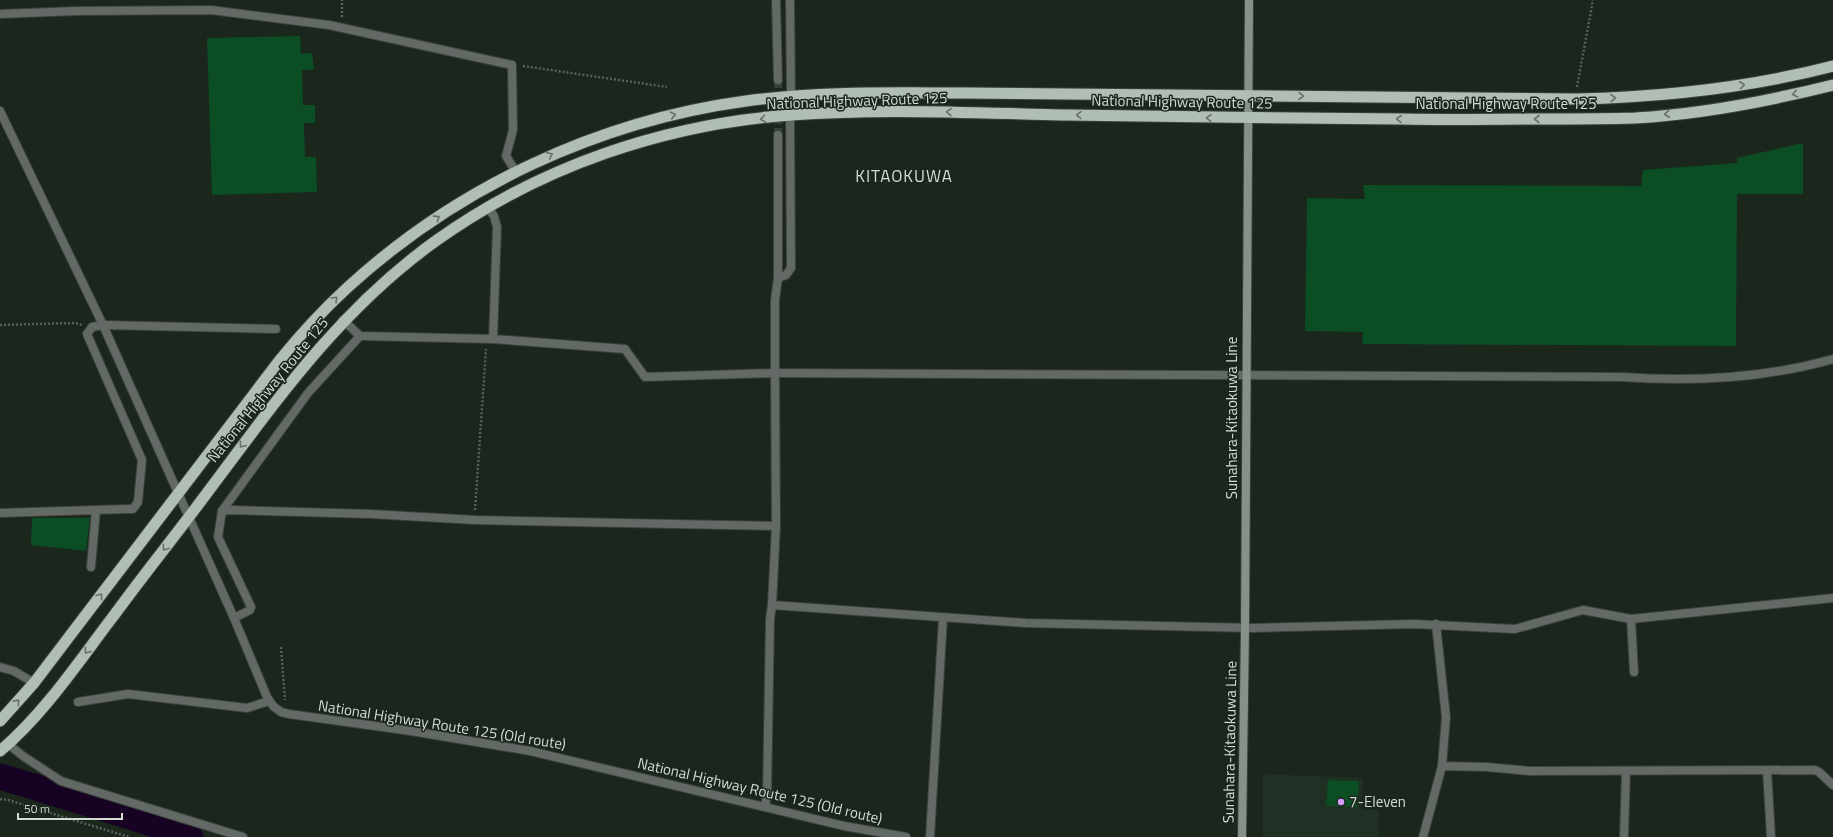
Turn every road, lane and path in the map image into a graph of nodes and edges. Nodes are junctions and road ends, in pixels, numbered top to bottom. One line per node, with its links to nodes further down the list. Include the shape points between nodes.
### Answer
1 (342, 0): 7 (path)
2 (776, 0): 10 (street)
3 (790, 0): 14 (street)
4 (1249, 0): 13 (main road, Sunahara-Kitaokuwa Line)
5 (1593, 0): 15 (path)
6 (0, 14): 7 (street, via 211,10)
7 (342, 28): 8 (street)
8 (512, 65): 12 (path); 20 (street, via 513,130 506,156)
9 (1833, 66): 15 (highway, National Highway Route 125, one-way to 9, via 1637,98 1700,91 1763,82)
10 (778, 80)
11 (1833, 85): 18 (highway, National Highway Route 125, one-way to 18, via 1764,101 1637,118)
12 (667, 87)
13 (1248, 96): 14 (highway, National Highway Route 125, via 870,93); 15 (highway, National Highway Route 125, one-way to 15); 18 (main road, Sunahara-Kitaokuwa Line)
14 (790, 97): 20 (highway, National Highway Route 125, one-way to 14, via 581,142 635,124 704,108)
15 (1576, 99)
16 (0, 111): 25 (street, National Highway Route 125 (Old route))
17 (790, 115): 18 (highway, National Highway Route 125, one-way to 17, via 908,111); 21 (highway, National Highway Route 125, one-way to 21, via 699,127 640,141 538,180); 22 (street, via 790,268 786,275)
18 (1248, 118): 32 (main road, Sunahara-Kitaokuwa Line)
19 (778, 135): 22 (street)
20 (516, 172): 33 (highway, National Highway Route 125, one-way to 20, via 278,361 347,288 421,228)
21 (487, 207): 23 (highway, National Highway Route 125, via 431,244 399,269); 29 (street, via 494,216 497,226)
22 (778, 278): 31 (street, via 775,300)
23 (343, 320): 28 (street); 37 (highway, National Highway Route 125, one-way to 37, via 281,393)
24 (0, 325): 26 (path, via 75,323)
25 (103, 325): 26 (street); 27 (street); 33 (street, National Highway Route 125 (Old route))
26 (92, 327): 34 (street, via 87,334 142,460 138,502 133,509)
27 (276, 329)
28 (360, 336): 29 (street); 35 (street, via 308,393)
29 (490, 339): 31 (street, via 626,349 645,378); 38 (path)
30 (1833, 359): 32 (street, via 1754,375 1667,380 1622,377)
31 (774, 373): 32 (street); 39 (street)
32 (1246, 375): 47 (main road, Sunahara-Kitaokuwa Line)
33 (178, 492): 37 (street, National Highway Route 125 (Old route)); 51 (highway, National Highway Route 125, one-way to 33)
34 (96, 510): 36 (street); 40 (street)
35 (222, 511): 38 (street, via 363,514); 43 (street, via 218,537 251,607)
36 (0, 513)
37 (189, 517): 43 (street, National Highway Route 125 (Old route)); 56 (highway, National Highway Route 125, one-way to 56, via 71,672 42,708)
38 (475, 520): 39 (street)
39 (776, 526): 42 (street)
40 (92, 567)
41 (1833, 598): 45 (street)
42 (772, 605): 44 (street); 62 (street)
43 (234, 618): 53 (street, National Highway Route 125 (Old route))
44 (943, 618): 47 (street, via 1026,623); 66 (street)
45 (1631, 619): 46 (street, via 1582,610 1514,629); 50 (street)
46 (1436, 624): 47 (street); 57 (street, via 1446,717)
47 (1245, 628): 67 (main road, Sunahara-Kitaokuwa Line)
48 (281, 647): 52 (path)
49 (0, 667): 51 (street, via 14,671)
50 (1634, 672)
51 (34, 683): 55 (highway, National Highway Route 125, one-way to 51)
52 (285, 700)
53 (269, 701): 54 (street, via 247,708 128,694); 62 (street, National Highway Route 125 (Old route), via 281,712 289,714 530,751)
54 (78, 702)
55 (0, 721)
56 (4, 748): 64 (street, via 23,756 61,781)
57 (1442, 766): 59 (street, via 1487,767 1530,772); 68 (street)
58 (1767, 770): 59 (street); 60 (street, via 1815,770); 70 (street)
59 (1626, 771): 69 (street)
60 (1833, 785)
61 (0, 799): 63 (path)
62 (765, 807): 65 (street, National Highway Route 125 (Old route), via 844,826)
63 (129, 837)
64 (243, 837)
65 (906, 837)
66 (930, 837)
67 (1242, 837)
68 (1423, 837)
69 (1624, 837)
70 (1771, 837)

